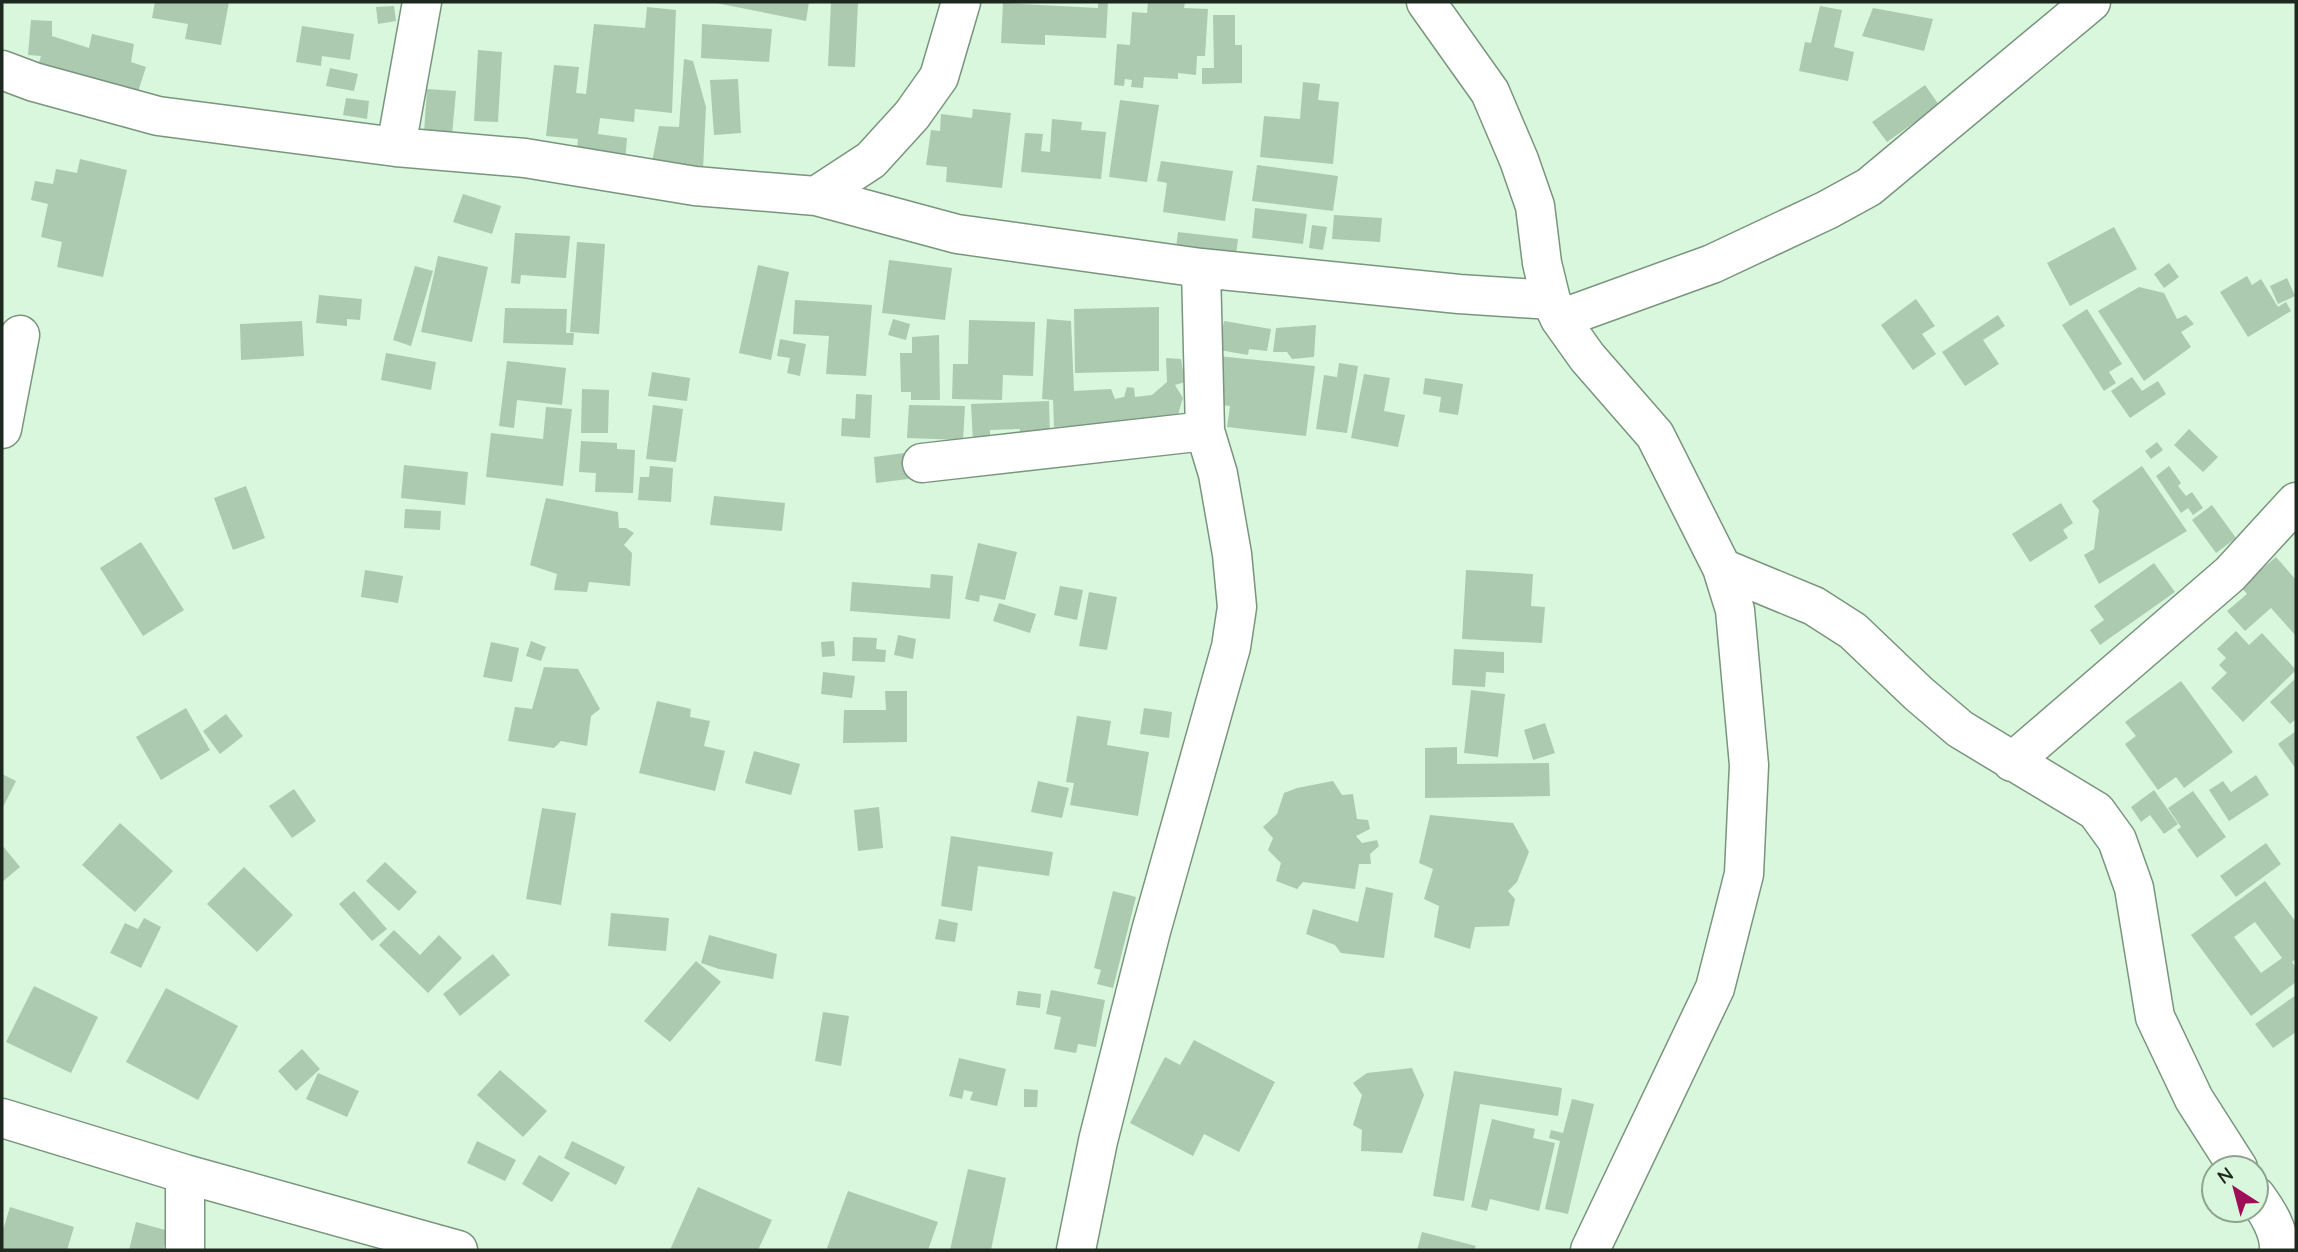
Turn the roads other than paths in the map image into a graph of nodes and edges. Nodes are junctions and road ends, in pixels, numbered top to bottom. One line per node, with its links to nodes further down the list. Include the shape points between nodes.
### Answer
1 (422, 2): 6 (street)
2 (961, 2): 7 (street, via 939,77 912,115 870,160)
3 (1426, 2): 9 (street, via 1490,92 1519,160 1535,206 1542,263)
4 (2091, 2): 9 (street, via 1868,187 1712,264)
5 (2, 70): 6 (street, via 158,116)
6 (396, 147): 7 (street, via 526,158 695,186)
7 (816, 196): 8 (street, via 957,234)
8 (1201, 268): 9 (street, via 1459,294); 12 (street)
9 (1556, 310): 15 (street, via 1587,357 1655,435)
10 (20, 335): 11 (street)
11 (2, 429)
12 (1205, 430): 13 (street); 24 (street, via 1232,554 1237,607 1231,647 1148,944 1098,1141)
13 (922, 463)
14 (2296, 502): 16 (street, via 2230,574)
15 (1722, 568): 16 (street, via 1814,606 1853,631 1960,729); 25 (street, via 1735,610 1749,765 1744,874 1715,988)
16 (2012, 762): 18 (street, via 2096,811 2117,840 2134,888 2155,1017 2194,1099)
17 (2, 1118): 19 (street)
18 (2229, 1154)
19 (185, 1174): 22 (street); 23 (street)
20 (2270, 1217): 21 (street)
21 (2282, 1238)
22 (185, 1250)
23 (458, 1250)
24 (1076, 1250)
25 (1590, 1250)

